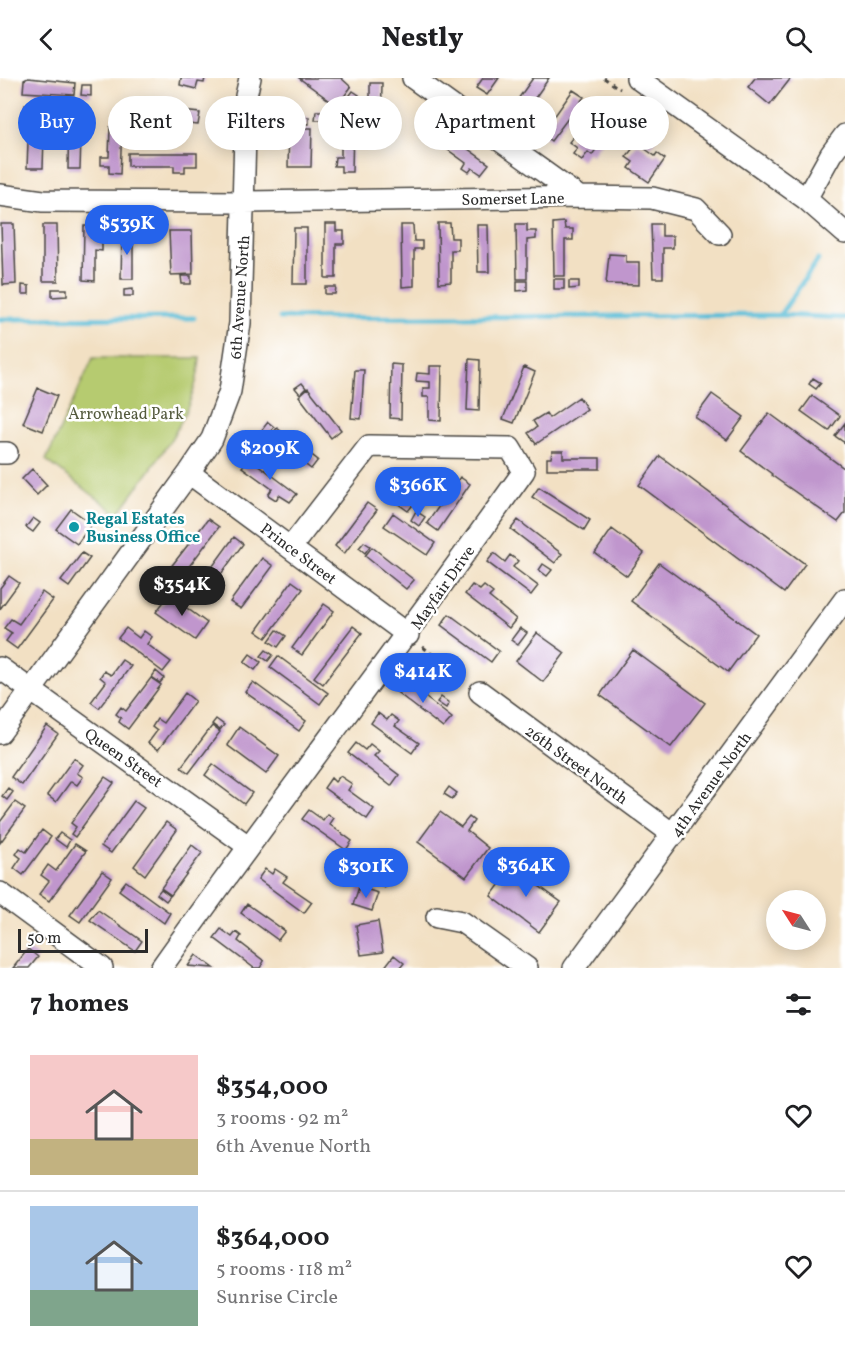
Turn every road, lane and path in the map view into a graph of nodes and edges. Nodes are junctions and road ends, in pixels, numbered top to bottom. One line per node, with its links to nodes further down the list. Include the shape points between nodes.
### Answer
1 (250, 78): 8 (street, 6th Avenue North, via 246,96)
2 (413, 78): 6 (street, Somerset Lane)
3 (638, 78): 7 (street)
4 (845, 135): 7 (street)
5 (0, 195): 8 (street, Somerset Lane, via 43,201)
6 (579, 197): 8 (street, Somerset Lane); 10 (street, via 652,198 696,209)
7 (806, 199): 9 (street)
8 (244, 202): 11 (street, 6th Avenue North, via 240,323 230,391 212,438)
9 (845, 233)
10 (720, 234)
11 (189, 473): 12 (street, Prince Street); 16 (street, 6th Avenue North)
12 (291, 547): 14 (street, Prince Street); 14 (street, Mayfair Drive, via 369,446 510,448 524,471)
13 (845, 599): 19 (street, 4th Avenue North)
14 (408, 635): 17 (path); 20 (street, Mayfair Drive)
15 (0, 668): 16 (street, Queen Street)
16 (30, 691): 18 (street, 6th Avenue North); 20 (street, Queen Street)
17 (480, 693): 19 (street, 26th Street North)
18 (0, 733)
19 (674, 835): 26 (street, 4th Avenue North)
20 (248, 846): 24 (street, Mayfair Drive)
21 (0, 893): 23 (street)
22 (437, 917): 25 (street, via 462,922)
23 (102, 968)
24 (160, 968)
25 (527, 968)
26 (574, 968)

